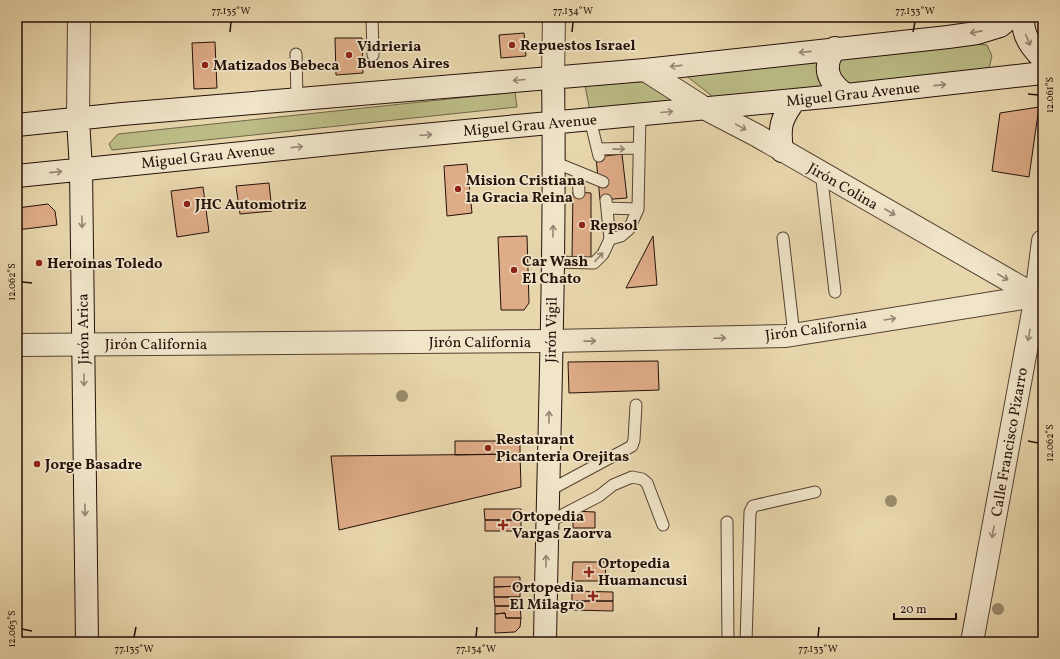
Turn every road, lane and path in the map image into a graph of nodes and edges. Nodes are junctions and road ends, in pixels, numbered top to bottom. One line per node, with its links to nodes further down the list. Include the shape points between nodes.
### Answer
1 (78, 17): 18 (main road, Jirón Arica)
2 (372, 17): 8 (lane)
3 (554, 17): 12 (main road, Jirón Vigil)
4 (1011, 17): 6 (main road, one-way to 6, via 1000,26 977,32)
5 (1023, 17): 9 (main road, one-way to 9, via 1022,26 1030,46)
6 (835, 48): 10 (main road, one-way to 10); 13 (main road, via 829,60 828,74 835,87)
7 (296, 54): 14 (lane)
8 (373, 54)
9 (1043, 59)
10 (645, 70): 12 (main road); 16 (main road, Jirón Colina)
11 (1043, 73): 13 (main road, Miguel Grau Avenue, one-way to 11)
12 (553, 77): 14 (main road, one-way to 14); 20 (main road, Jirón Vigil)
13 (846, 95): 15 (main road, Miguel Grau Avenue)
14 (298, 99): 18 (main road)
15 (795, 100): 16 (main road, Miguel Grau Avenue); 23 (main road, via 784,115 779,132)
16 (706, 109): 17 (main road, Miguel Grau Avenue, one-way to 16); 23 (main road, Jirón Colina, one-way to 23)
17 (640, 115): 19 (main road, Miguel Grau Avenue); 22 (lane)
18 (78, 119): 21 (main road); 25 (main road, Jirón Arica)
19 (590, 120): 20 (main road, Miguel Grau Avenue); 22 (lane, one-way to 22, via 599,153)
20 (554, 123): 24 (main road, Jirón Vigil); 25 (main road, Miguel Grau Avenue, one-way to 20)
21 (17, 125)
22 (639, 148): 31 (lane)
23 (782, 151): 26 (main road, Jirón Colina)
24 (554, 162): 27 (lane); 35 (main road, Jirón Vigil, one-way to 24)
25 (81, 169): 28 (main road, Miguel Grau Avenue, one-way to 25); 40 (main road, Jirón Arica, one-way to 40)
26 (821, 172): 36 (lane); 37 (main road, Jirón Colina, one-way to 37)
27 (578, 173): 29 (lane); 30 (lane)
28 (17, 176)
29 (602, 182)
30 (579, 193)
31 (638, 209): 33 (lane, via 629,229 621,236); 33 (lane, via 606,204)
32 (783, 238): 38 (lane)
33 (610, 239): 35 (lane, one-way to 33, via 579,260 594,263 603,254)
34 (1043, 241): 37 (main road, Calle Francisco Pizarro)
35 (553, 262): 39 (main road, Jirón Vigil)
36 (835, 292)
37 (1040, 298): 38 (main road, Jirón California, one-way to 37); 52 (main road, Calle Francisco Pizarro, one-way to 52)
38 (794, 335): 39 (main road, Jirón California, one-way to 38)
39 (551, 342): 40 (main road, Jirón California); 43 (main road, Jirón Vigil, one-way to 39)
40 (83, 344): 41 (main road, Jirón California); 48 (main road, Jirón Arica, one-way to 48)
41 (17, 345)
42 (636, 405): 43 (lane, via 632,446)
43 (548, 491): 46 (main road, Jirón Vigil)
44 (815, 492): 51 (lane, via 753,506 750,512)
45 (728, 522): 50 (lane)
46 (547, 523): 47 (lane, via 599,496 613,485 632,477 642,479 647,484); 49 (main road, Jirón Vigil, one-way to 46)
47 (664, 525)
48 (87, 642)
49 (545, 642)
50 (728, 642)
51 (746, 642)
52 (972, 642)

